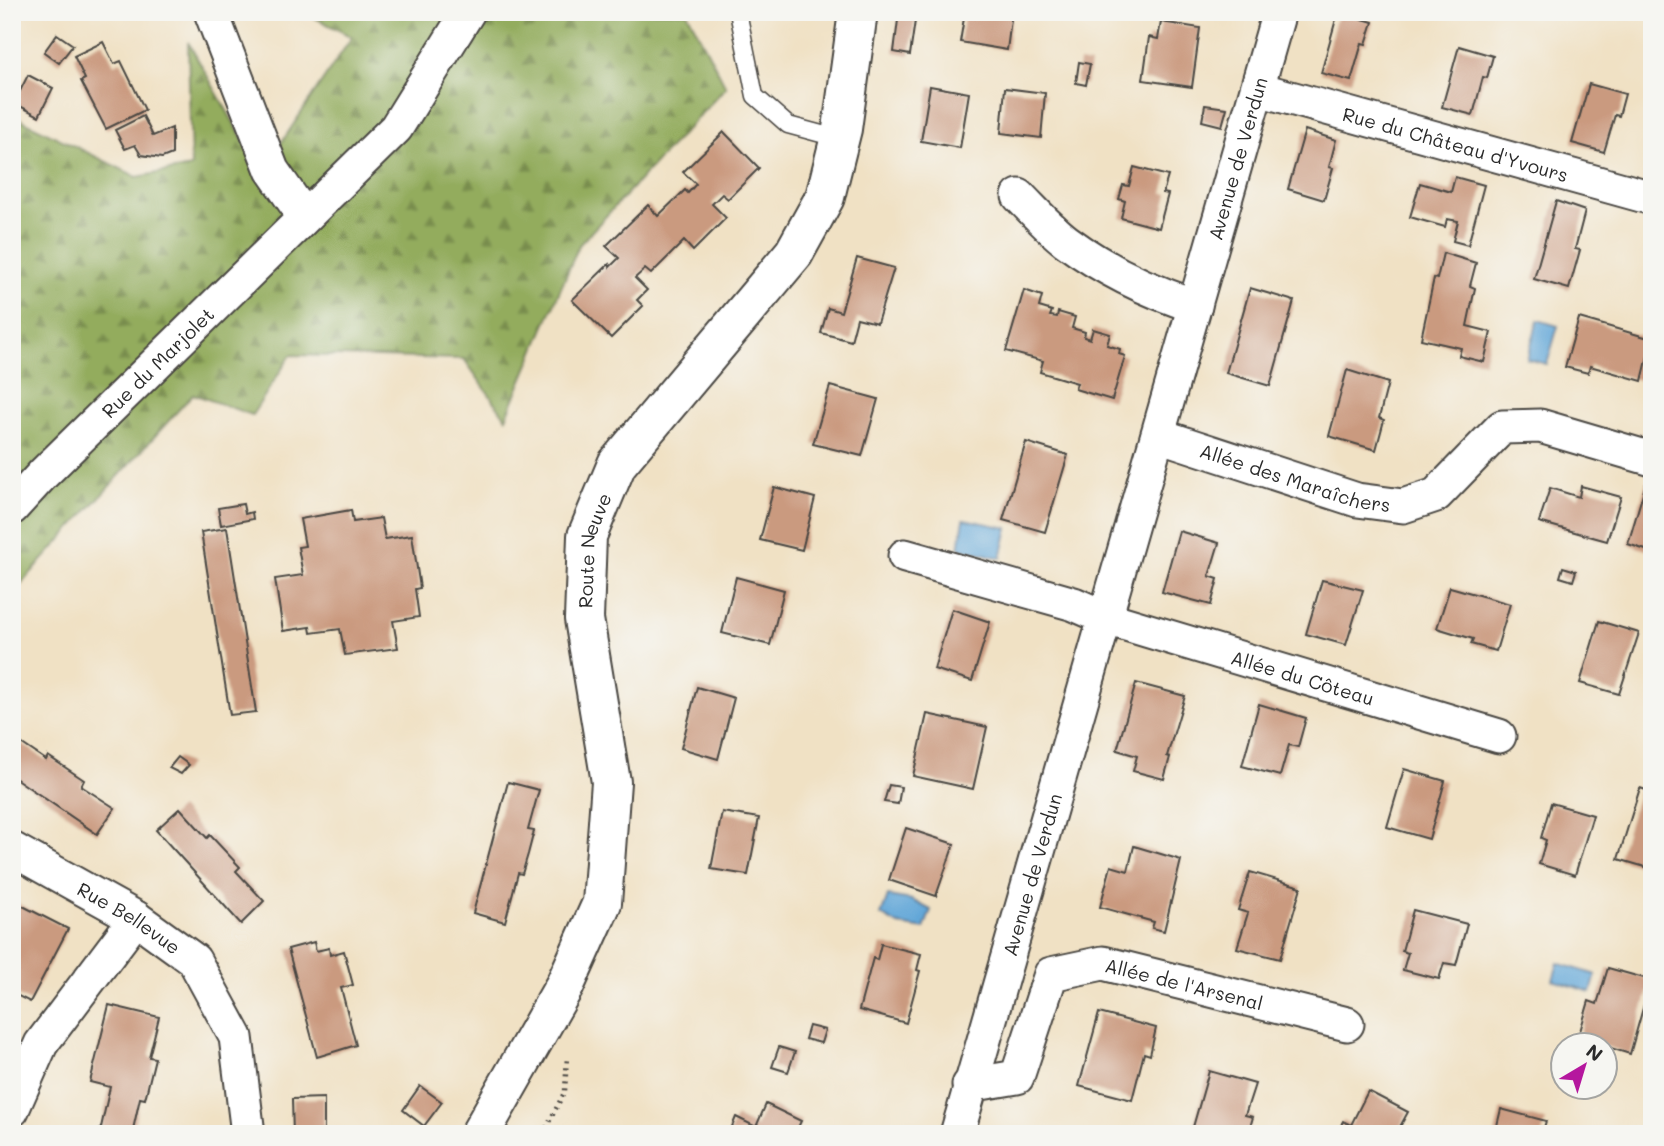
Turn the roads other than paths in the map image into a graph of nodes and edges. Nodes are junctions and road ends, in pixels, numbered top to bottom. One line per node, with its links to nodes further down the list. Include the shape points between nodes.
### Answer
1 (211, 12): 10 (street, via 272,170)
2 (468, 12): 10 (street, Rue du Marjolet, via 396,128)
3 (738, 12): 7 (lane, via 755,96 788,125)
4 (858, 12): 7 (street, Route Neuve)
5 (1279, 12): 6 (street, Avenue de Verdun)
6 (1258, 89): 9 (street, Rue du Château d'Yvours); 11 (street, Avenue de Verdun)
7 (840, 139): 24 (street, Route Neuve, via 825,197 794,253 617,464 587,536 584,619 611,782 602,903 565,985)
8 (1019, 197): 11 (street, via 1064,240 1112,271)
9 (1652, 198)
10 (304, 216): 14 (street, Rue du Marjolet)
11 (1195, 306): 12 (street, Avenue de Verdun)
12 (1158, 435): 13 (street, Allée des Maraîchers, via 1357,500 1403,506 1436,495 1502,427 1540,426); 16 (street, Avenue de Verdun)
13 (1652, 459)
14 (12, 508)
15 (905, 556): 16 (street, via 1074,604)
16 (1106, 618): 17 (street, Allée du Côteau); 21 (street, Avenue de Verdun)
17 (1499, 736)
18 (12, 849): 19 (street, Rue Bellevue)
19 (136, 918): 22 (street, via 41,1044); 23 (street, Rue Bellevue, via 194,960 236,1038)
20 (1347, 1024): 21 (street, Allée de l'Arsenal, via 1103,963 1051,974 1017,1077)
21 (969, 1085): 25 (street, Avenue de Verdun)
22 (12, 1110)
23 (248, 1134)
24 (480, 1134)
25 (957, 1134)

